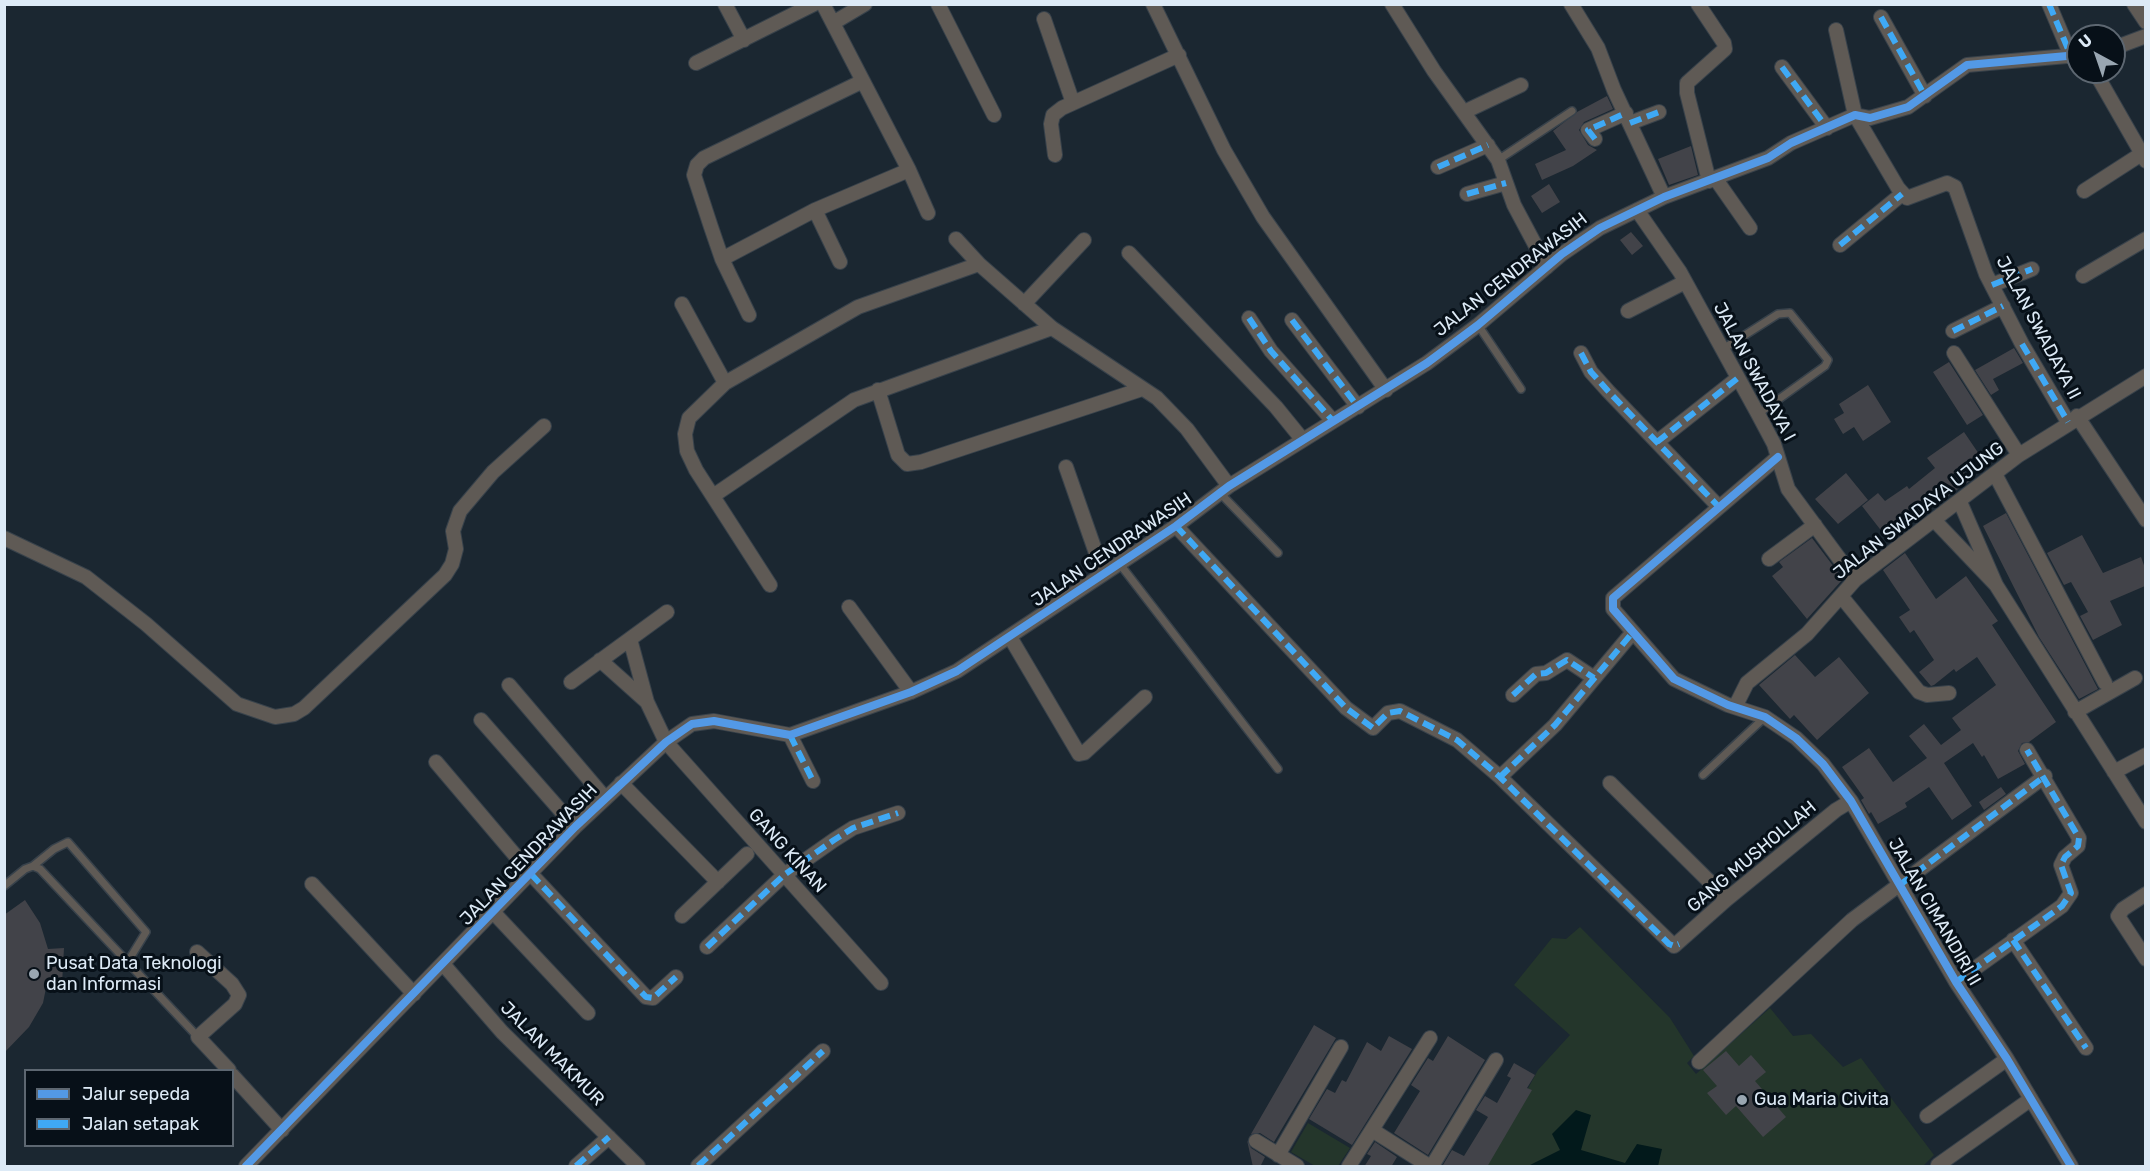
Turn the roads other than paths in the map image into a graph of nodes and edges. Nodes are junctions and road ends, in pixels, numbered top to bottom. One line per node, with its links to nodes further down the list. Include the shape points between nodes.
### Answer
1 (725, 4): 19 (street)
2 (814, 4): 19 (street)
3 (823, 4): 15 (street)
4 (865, 4): 15 (street)
5 (938, 4): 33 (street)
6 (1153, 4): 21 (street)
7 (1392, 4): 31 (street)
8 (1571, 4): 35 (street, via 1598,48)
9 (1698, 4): 44 (street, via 1725,49 1687,83 1692,116)
10 (2049, 4): 18 (street)
11 (2134, 4): 14 (street)
12 (1881, 17): 28 (street)
13 (1044, 19): 29 (street)
14 (2145, 22)
15 (833, 23): 25 (street)
16 (1836, 30): 34 (street)
17 (2145, 36): 20 (street)
18 (2066, 39)
19 (744, 40): 23 (street)
20 (2126, 43)
21 (1179, 55): 29 (street); 86 (street, via 1224,150 1263,217)
22 (2066, 57): 28 (street, JALAN CENDRAWASIH, via 1967,65)
23 (696, 63)
24 (1782, 67): 36 (street)
25 (863, 81): 43 (street); 59 (street, via 704,158 697,165 694,175)
26 (2102, 84): 40 (street)
27 (1521, 85): 31 (street)
28 (1925, 96): 34 (street, JALAN CENDRAWASIH, via 1891,113 1870,118)
29 (1073, 103): 39 (street, via 1053,115)
30 (1572, 111): 41 (lane)
31 (1464, 112): 38 (street)
32 (1659, 112): 35 (street)
33 (994, 115)
34 (1855, 115): 36 (street, JALAN CENDRAWASIH); 48 (street)
35 (1628, 118): 37 (street, via 1588,130); 49 (street)
36 (1827, 128): 44 (street, JALAN CENDRAWASIH, via 1768,158)
37 (1595, 139)
38 (1488, 145): 41 (street); 42 (street)
39 (1055, 155)
40 (2144, 155): 46 (street)
41 (1498, 160): 45 (street)
42 (1438, 167)
43 (909, 170): 50 (street); 52 (street)
44 (1712, 180): 49 (street, JALAN CENDRAWASIH); 53 (street)
45 (1506, 183): 47 (street); 62 (street)
46 (2084, 191)
47 (1467, 194)
48 (1902, 194): 57 (street); 66 (street, JALAN SWADAYA II, via 1907,198 1952,184)
49 (1664, 197): 51 (street, JALAN CENDRAWASIH)
50 (815, 210): 59 (street); 60 (street)
51 (1638, 210): 62 (street, JALAN CENDRAWASIH, via 1583,238); 65 (street, JALAN SWADAYA I)
52 (928, 213)
53 (1750, 228)
54 (956, 239): 61 (street)
55 (2145, 239): 64 (street)
56 (1083, 240): 68 (street)
57 (1840, 245)
58 (1128, 253): 92 (street)
59 (723, 259): 71 (street)
60 (840, 262)
61 (979, 264): 68 (street); 82 (street, via 858,307)
62 (1547, 267): 74 (street, JALAN CENDRAWASIH)
63 (2032, 269): 66 (street)
64 (2083, 276)
65 (1685, 282): 70 (street); 77 (street, JALAN SWADAYA I)
66 (1992, 285): 69 (street, JALAN SWADAYA II)
67 (682, 304): 82 (street)
68 (1024, 304): 75 (street)
69 (2003, 306): 76 (street); 89 (street, JALAN SWADAYA II)
70 (1628, 311)
71 (749, 315)
72 (1249, 318): 90 (street, via 1271,351)
73 (1292, 320): 87 (street)
74 (1478, 325): 84 (lane); 86 (street, JALAN CENDRAWASIH)
75 (1052, 328): 83 (street); 85 (street)
76 (1953, 331)
77 (1722, 349): 81 (street, JALAN SWADAYA I); 88 (lane, via 1778,314 1790,314 1828,360)
78 (1581, 353): 93 (street, via 1608,392)
79 (1954, 353): 94 (street)
80 (2145, 376): 89 (street, JALAN SWADAYA UJUNG)
81 (1738, 378): 88 (street, JALAN SWADAYA I); 93 (street)
82 (725, 383): 99 (street, via 690,418 685,434 687,451)
83 (1142, 389): 85 (street, via 907,464 898,454); 98 (street, via 1157,398 1181,423)
84 (1521, 389)
85 (878, 390): 99 (street, via 854,400)
86 (1386, 390): 87 (street, JALAN CENDRAWASIH)
87 (1358, 407): 90 (street, JALAN CENDRAWASIH)
88 (1758, 414): 95 (street, JALAN SWADAYA I)
89 (2073, 419): 94 (street, JALAN SWADAYA UJUNG); 102 (street, JALAN SWADAYA II)
90 (1333, 421): 92 (street, JALAN CENDRAWASIH)
91 (544, 426): 107 (street, via 493,472 460,511 453,531 456,549 445,575 294,714 275,717 237,704 146,624 86,578)
92 (1302, 439): 98 (street, JALAN CENDRAWASIH)
93 (1657, 442): 101 (street)
94 (2019, 455): 97 (street, JALAN SWADAYA UJUNG)
95 (1778, 457): 101 (street); 104 (street, JALAN SWADAYA I, via 1788,489)
96 (1066, 467): 112 (street)
97 (1995, 474): 100 (street, JALAN SWADAYA UJUNG); 126 (street)
98 (1224, 490): 105 (street, JALAN CENDRAWASIH); 109 (lane)
99 (713, 496): 114 (street)
100 (1960, 502): 103 (street, JALAN SWADAYA UJUNG); 106 (street)
101 (1719, 507): 119 (street, via 1613,598 1613,609)
102 (2145, 520)
103 (1935, 521): 108 (street); 113 (street, JALAN SWADAYA UJUNG)
104 (1815, 525): 110 (street); 113 (street, JALAN SWADAYA I)
105 (1176, 526): 111 (street, JALAN CENDRAWASIH); 146 (street, via 1346,708 1370,728 1376,727 1388,713 1400,711 1457,740)
106 (1972, 530): 108 (street); 115 (street)
107 (4, 538)
108 (1954, 542): 115 (street)
109 (1278, 553)
110 (1769, 559)
111 (1119, 562): 112 (street, JALAN CENDRAWASIH); 142 (lane)
112 (1103, 573): 120 (street, JALAN CENDRAWASIH)
113 (1855, 580): 116 (street, JALAN SWADAYA UJUNG)
114 (770, 585)
115 (1996, 585): 134 (street)
116 (1841, 596): 129 (street, via 1919,692); 133 (street, JALAN SWADAYA UJUNG, via 1807,634 1747,683)
117 (849, 607): 128 (street)
118 (667, 612): 121 (street)
119 (1633, 632): 123 (street); 133 (street, via 1674,679)
120 (1010, 637): 128 (street, JALAN CENDRAWASIH, via 957,671); 131 (street, via 1079,754)
121 (630, 639): 122 (street); 132 (street)
122 (600, 660): 125 (street); 132 (street)
123 (1594, 678): 130 (street, via 1567,660 1546,673 1536,674); 146 (street, via 1555,725)
124 (2135, 678): 134 (street)
125 (570, 682)
126 (2105, 683)
127 (509, 686): 150 (street)
128 (910, 692): 137 (street, JALAN CENDRAWASIH)
129 (1949, 693)
130 (1513, 695)
131 (1145, 697)
132 (647, 702): 138 (street, GANG KINAN)
133 (1735, 707): 135 (street, JALAN CIMANDIRI II)
134 (2075, 712): 143 (street)
135 (1765, 717): 144 (lane); 151 (street, JALAN CIMANDIRI II, via 1796,738 1823,764)
136 (481, 720): 154 (street)
137 (790, 735): 138 (street, JALAN CENDRAWASIH, via 702,721); 147 (street)
138 (666, 742): 148 (street, JALAN CENDRAWASIH); 158 (street, GANG KINAN)
139 (2027, 750): 145 (street)
140 (2145, 755): 143 (street)
141 (436, 762): 157 (street)
142 (1278, 769)
143 (2114, 772): 153 (street)
144 (1703, 775)
145 (2045, 776): 161 (street); 167 (street, via 2080,843 2061,865 2071,893 2062,906)
146 (1500, 777): 164 (street, GANG MUSHOLLAH, via 1669,944 1679,944)
147 (813, 781)
148 (621, 783): 150 (street, JALAN CENDRAWASIH); 159 (street)
149 (1610, 783): 164 (street)
150 (605, 798): 154 (street, JALAN CENDRAWASIH)
151 (1851, 801): 161 (street, JALAN CIMANDIRI II); 164 (street, GANG MUSHOLLAH)
152 (898, 813): 158 (street, via 853,828)
153 (2145, 822)
154 (575, 827): 157 (street, JALAN CENDRAWASIH)
155 (747, 854): 159 (street)
156 (33, 866): 162 (lane); 171 (lane); 171 (lane, via 68,842 146,932)
157 (531, 874): 165 (street, JALAN CENDRAWASIH); 173 (street, via 646,997 653,998)
158 (784, 875): 168 (street); 175 (street, GANG KINAN)
159 (718, 882): 166 (street)
160 (312, 884): 176 (street)
161 (1901, 884): 174 (street, JALAN CIMANDIRI II); 185 (street, via 1838,932)
162 (4, 886)
163 (2145, 894): 170 (street, via 2118,916)
164 (1727, 899)
165 (494, 913): 172 (street, JALAN CENDRAWASIH); 177 (street)
166 (682, 916)
167 (2013, 940): 174 (street); 181 (street)
168 (707, 947)
169 (197, 952): 178 (street, via 232,984 238,995 235,1004)
170 (2145, 959)
171 (127, 963): 178 (lane)
172 (443, 964): 176 (street, JALAN CENDRAWASIH); 192 (street, JALAN MAKMUR, via 502,1032)
173 (676, 977)
174 (1956, 982): 183 (street, JALAN CIMANDIRI II)
175 (881, 983)
176 (414, 994): 190 (street, JALAN CENDRAWASIH)
177 (588, 1013)
178 (198, 1037): 186 (street)
179 (1430, 1038): 191 (street)
180 (1341, 1047): 194 (street)
181 (2086, 1048)
182 (823, 1051): 199 (street)
183 (2007, 1059): 188 (street, JALAN CIMANDIRI II); 189 (street)
184 (1496, 1060): 202 (street)
185 (1699, 1062)
186 (227, 1069)
187 (234, 1077): 190 (street)
188 (2031, 1099): 195 (street); 203 (street, JALAN CIMANDIRI II)
189 (1927, 1116)
190 (282, 1130): 196 (street, JALAN CENDRAWASIH)
191 (1372, 1130): 201 (street); 202 (street)
192 (609, 1137): 197 (street); 198 (street, JALAN MAKMUR)
193 (1257, 1141): 194 (street)
194 (1278, 1155): 200 (street)
195 (1938, 1165)
196 (246, 1167)
197 (576, 1167)
198 (638, 1167)
199 (698, 1167)
200 (1298, 1167)
201 (1349, 1167)
202 (1430, 1167)
203 (2072, 1167)

